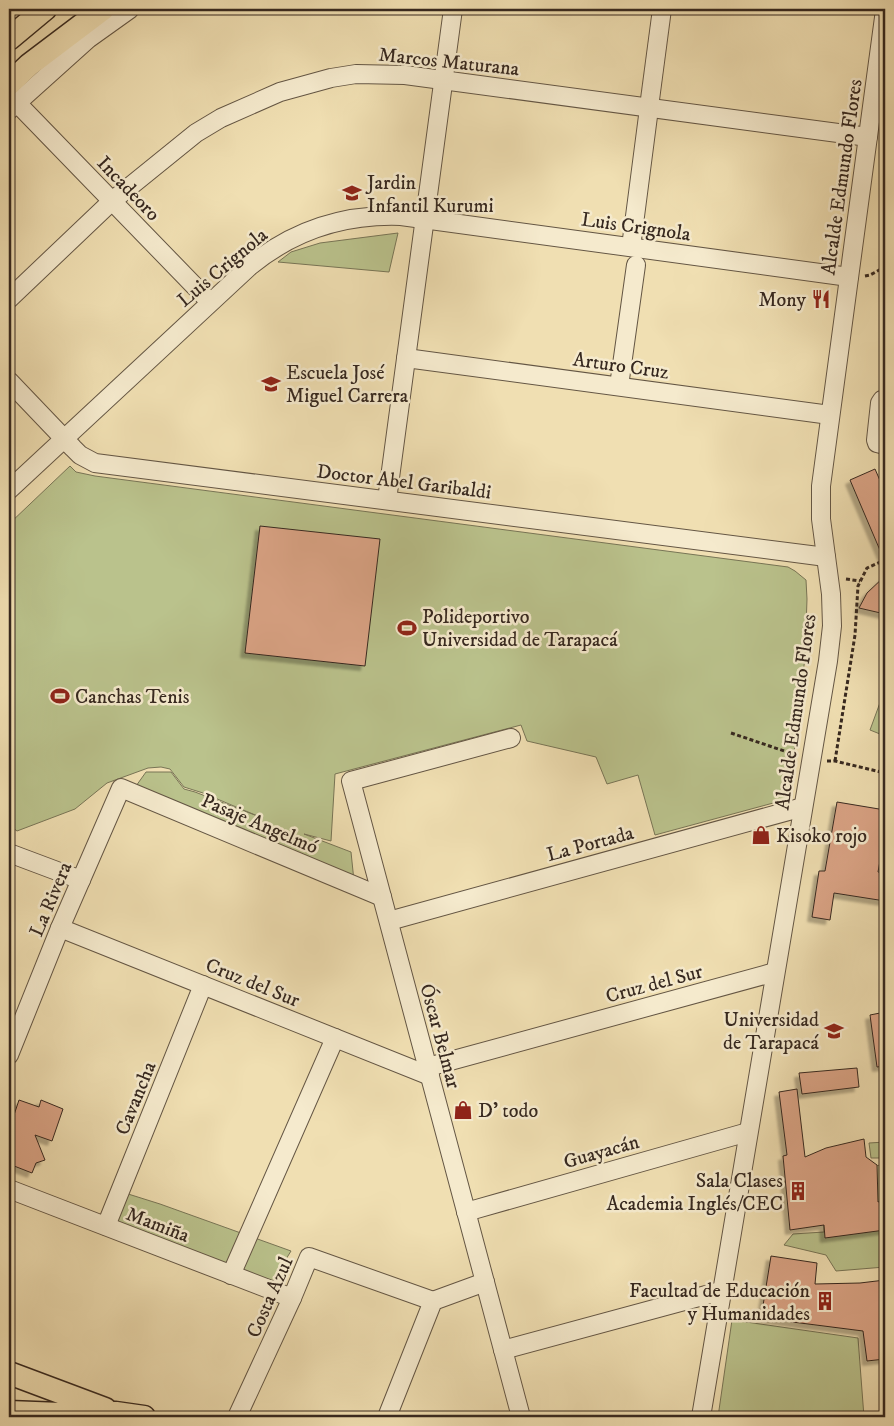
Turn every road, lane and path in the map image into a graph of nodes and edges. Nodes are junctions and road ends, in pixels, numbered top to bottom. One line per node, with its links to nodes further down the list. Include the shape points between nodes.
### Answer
1 (45, 9): 7 (main road)
2 (103, 9): 9 (main road, via 29,65)
3 (130, 9): 9 (street)
4 (453, 9): 8 (street)
5 (662, 9): 10 (street)
6 (885, 10): 11 (street, Alcalde Edmundo Flores)
7 (9, 39)
8 (444, 80): 10 (street, Marcos Maturana); 12 (street, Marcos Maturana, via 356,74 280,92 196,133); 13 (street)
9 (11, 99): 12 (street, Incadeoro)
10 (648, 112): 11 (street, Marcos Maturana); 14 (street)
11 (868, 137): 16 (street, Alcalde Edmundo Flores)
12 (112, 201): 17 (street, Marcos Maturana); 18 (street, Incadeoro)
13 (425, 219): 14 (street, Luis Crignola); 18 (street, Luis Crignola, via 365,216 314,228 262,256); 19 (street)
14 (631, 247): 16 (street, Luis Crignola)
15 (636, 265): 21 (street)
16 (849, 277): 23 (street, Alcalde Edmundo Flores)
17 (9, 299)
18 (210, 302): 24 (street, Luis Crignola)
19 (406, 358): 21 (street, Arturo Cruz); 27 (street)
20 (9, 381): 24 (street, Doctor Abel Garibaldi)
21 (619, 386): 23 (street, Arturo Cruz)
22 (885, 400): 25 (street, via 880,403 876,440 881,444)
23 (830, 414): 28 (street, Alcalde Edmundo Flores, via 821,486)
24 (63, 438): 26 (street, Luis Crignola); 27 (street, Doctor Abel Garibaldi, via 80,455 95,462)
25 (885, 442)
26 (9, 490)
27 (386, 500): 28 (street, Doctor Abel Garibaldi)
28 (826, 557): 33 (street, Alcalde Edmundo Flores, via 832,594 831,641)
29 (885, 560): 31 (path, via 867,568 858,586 855,636)
30 (511, 738): 36 (street, Óscar Belmar, via 352,781)
31 (835, 761)
32 (121, 788): 35 (street, La Rivera); 36 (street, Pasaje Angelmó)
33 (803, 807): 37 (street, La Portada); 39 (street, Alcalde Edmundo Flores)
34 (9, 853): 35 (street)
35 (81, 880): 38 (street, La Rivera)
36 (382, 896): 37 (street, Óscar Belmar)
37 (389, 921): 44 (street, Óscar Belmar)
38 (60, 928): 40 (street, Cruz del Sur); 41 (street, La Rivera)
39 (775, 972): 44 (street, Cruz del Sur); 45 (street, Alcalde Edmundo Flores)
40 (204, 985): 42 (street, Cruz del Sur); 48 (street, Cavancha)
41 (13, 1030): 43 (street, La Rivera)
42 (335, 1038): 44 (street, Cruz del Sur); 49 (street)
43 (9, 1055)
44 (429, 1072): 47 (street, Óscar Belmar)
45 (748, 1132): 47 (street, Guayacán); 51 (street, Alcalde Edmundo Flores)
46 (9, 1189): 48 (street, Mamiña)
47 (466, 1212): 50 (street, Óscar Belmar)
48 (106, 1226): 49 (street, Mamiña)
49 (231, 1275): 52 (street, Mamiña)
50 (485, 1282): 53 (street); 54 (street, Óscar Belmar)
51 (721, 1291): 54 (street); 62 (street, Alcalde Edmundo Flores)
52 (292, 1298): 53 (street, Costa Azul, via 309,1257); 59 (street, Costa Azul)
53 (433, 1301): 60 (street)
54 (503, 1350): 61 (street, Óscar Belmar)
55 (9, 1373): 57 (main road)
56 (9, 1412): 57 (main road)
57 (116, 1415): 58 (main road)
58 (144, 1417)
59 (237, 1417)
60 (387, 1417)
61 (521, 1417)
62 (701, 1417)

